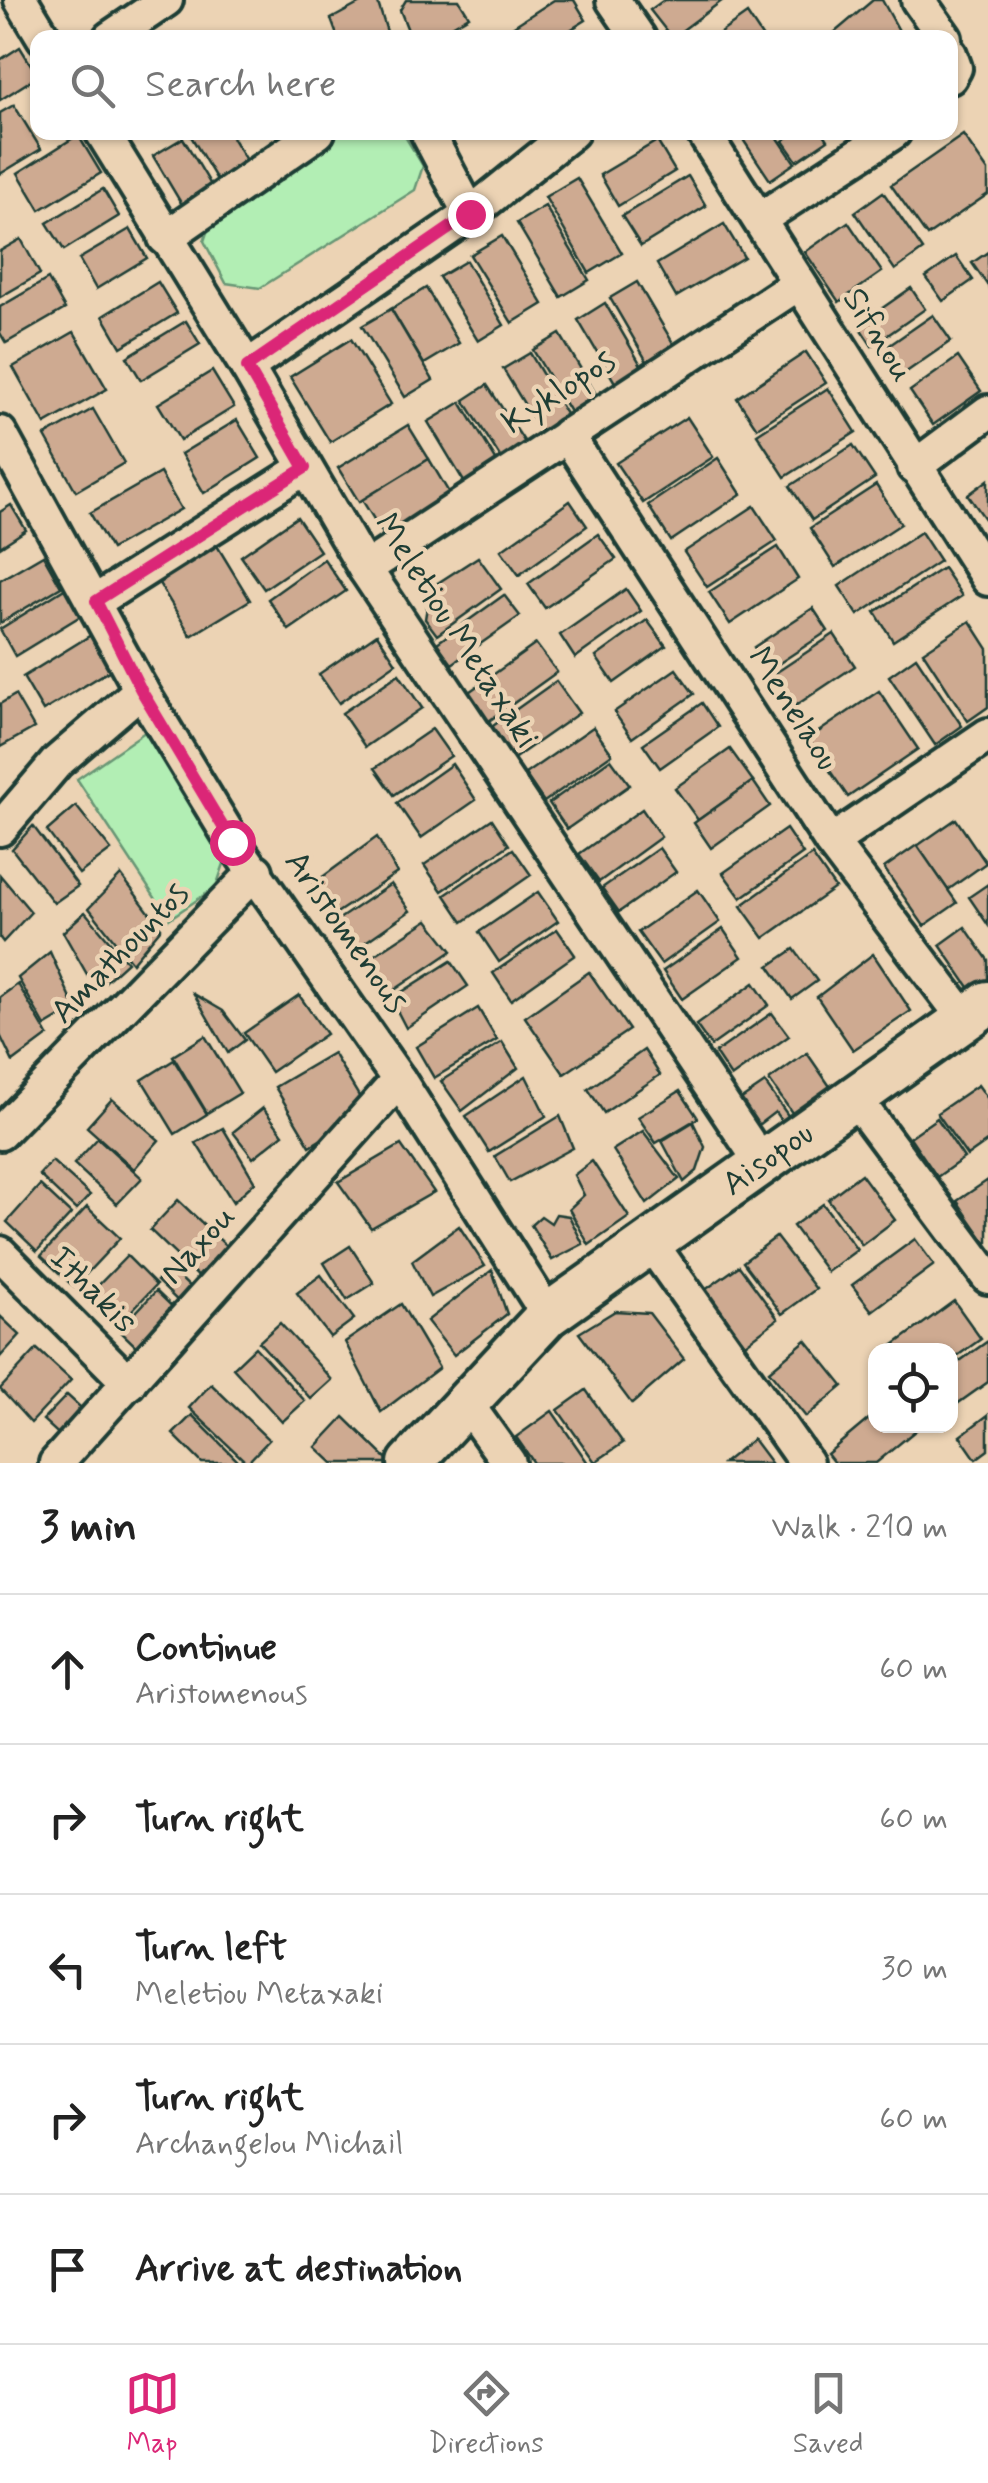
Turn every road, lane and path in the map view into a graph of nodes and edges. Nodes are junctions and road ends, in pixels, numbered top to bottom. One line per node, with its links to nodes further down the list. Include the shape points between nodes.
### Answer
1 (21, 0): 5 (street)
2 (166, 0): 6 (street)
3 (613, 0): 7 (street)
4 (918, 0): 8 (street)
5 (39, 30)
6 (122, 30)
7 (634, 30)
8 (939, 30)
9 (107, 140): 17 (street, Meletiou Metaxaki)
10 (306, 140): 17 (street)
11 (431, 140): 15 (street)
12 (562, 140): 15 (street)
13 (708, 140): 16 (street, Sifnou)
14 (882, 140): 16 (street)
15 (470, 214): 19 (street)
16 (760, 218): 18 (street, Sifnou)
17 (165, 238): 19 (street, Meletiou Metaxaki)
18 (798, 284): 22 (street, Kyklopos); 23 (street, Sifnou)
19 (247, 367): 24 (street, Meletiou Metaxaki)
20 (988, 412): 23 (street)
21 (0, 433): 27 (street, Aristomenous)
22 (566, 435): 25 (street, Kyklopos); 31 (street, Menelaou)
23 (914, 467): 26 (street, Sifnou)
24 (305, 468): 25 (street, Meletiou Metaxaki); 27 (street)
25 (365, 569): 37 (street, Meletiou Metaxaki)
26 (988, 579)
27 (96, 601): 28 (street, Aristomenous)
28 (141, 690): 30 (street, via 57,762); 32 (street, Aristomenous)
29 (988, 735): 31 (street)
30 (0, 829)
31 (832, 842): 33 (street, Menelaou)
32 (256, 871): 34 (street, Aristomenous); 36 (street, Amathountos)
33 (976, 1011): 35 (street, Aisopou)
34 (399, 1080): 41 (street, Aristomenous); 42 (street, Naxou)
35 (854, 1097): 37 (street, Aisopou); 40 (street)
36 (0, 1133)
37 (761, 1162): 38 (street, Aisopou)
38 (650, 1242): 41 (street, Aisopou); 47 (street)
39 (0, 1254): 42 (street, Ithakis)
40 (988, 1277)
41 (548, 1315): 43 (street, Aisopou)
42 (129, 1383): 44 (street, Naxou)
43 (466, 1403): 45 (street, Aisopou); 46 (street)
44 (56, 1463)
45 (410, 1463)
46 (509, 1463)
47 (806, 1463)

